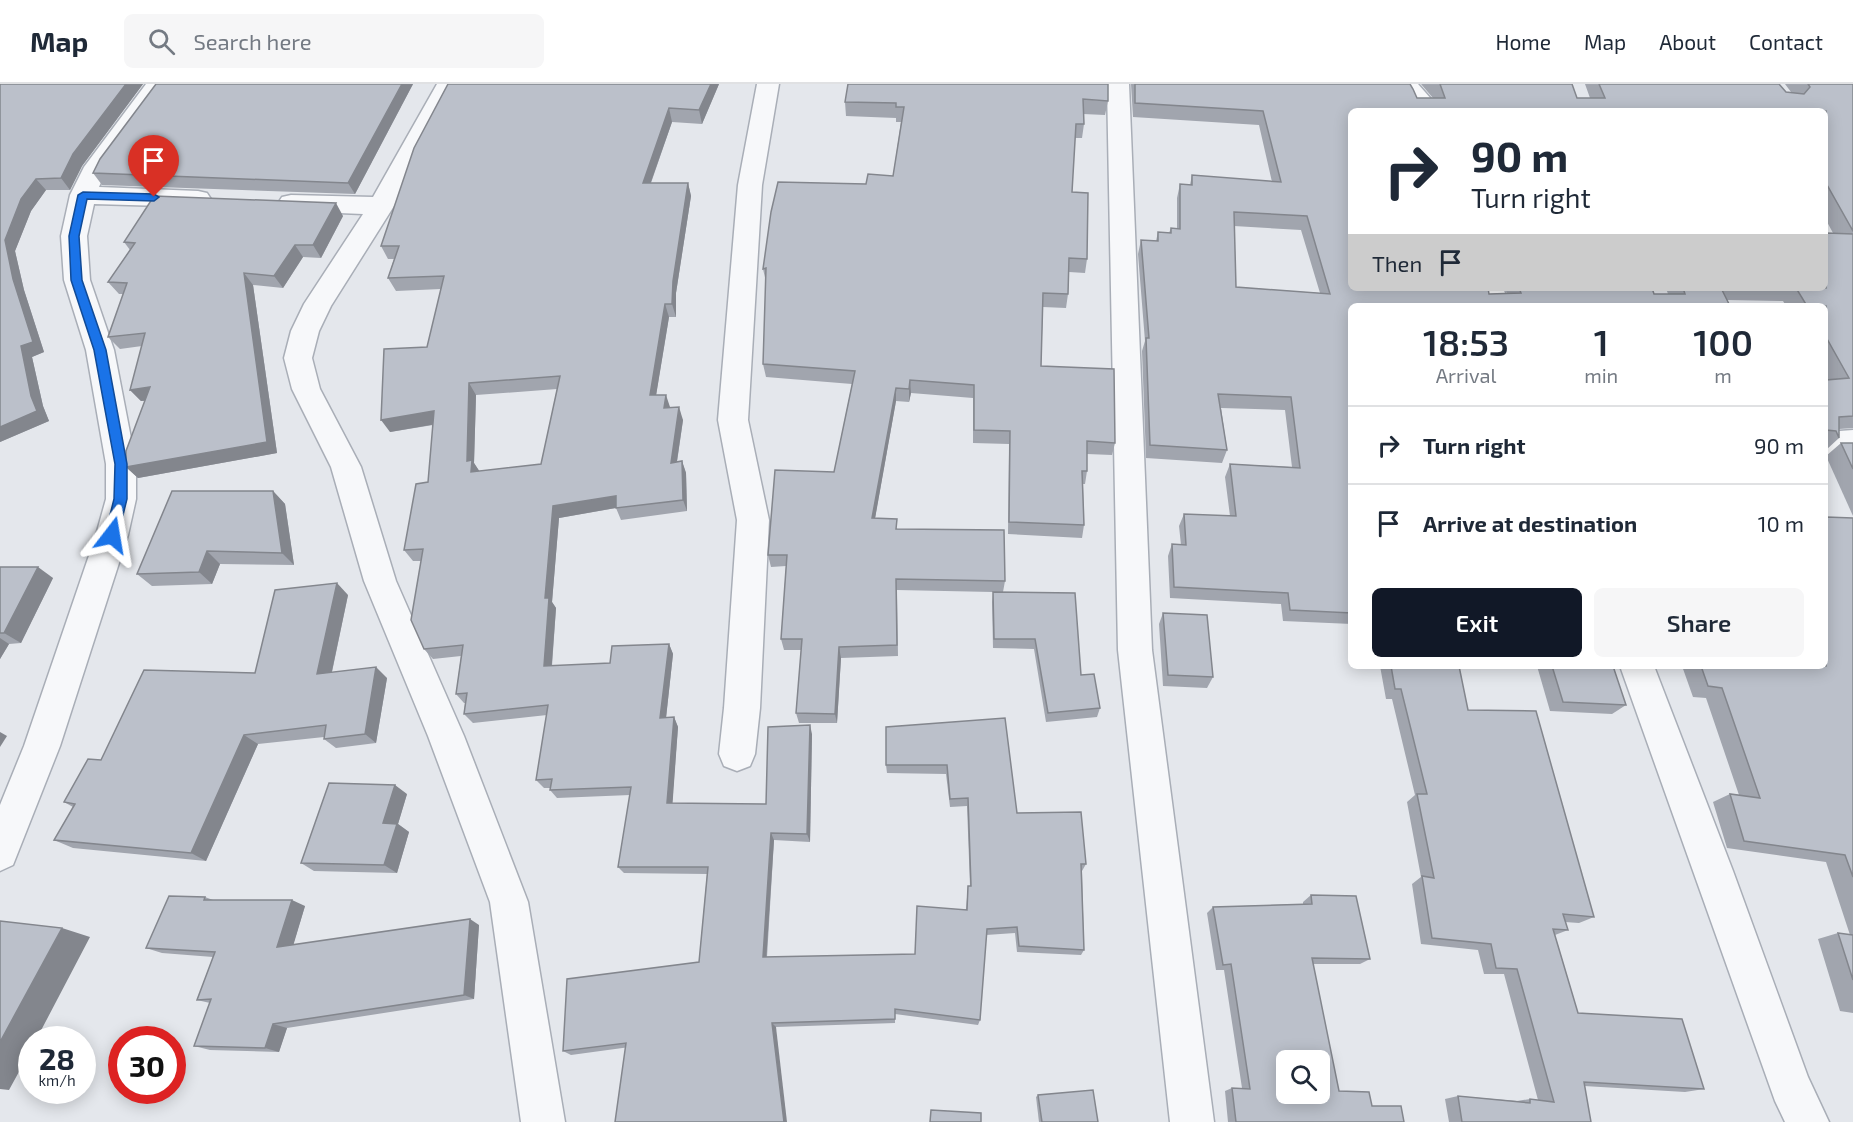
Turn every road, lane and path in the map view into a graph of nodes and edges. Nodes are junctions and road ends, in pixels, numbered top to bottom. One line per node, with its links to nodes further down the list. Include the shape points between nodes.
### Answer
1 (158, 84): 7 (street, via 96,167)
2 (448, 84): 10 (street)
3 (768, 84): 14 (street, via 750,185 733,420 753,520)
4 (1118, 84): 17 (street, via 1135,650)
5 (1406, 84): 6 (street)
6 (1423, 108)
7 (83, 195): 8 (street); 15 (street, via 74,236 77,280 100,350 121,464 121,499 42,746)
8 (225, 200)
9 (273, 202): 10 (street)
10 (381, 206): 16 (street, via 318,304 298,358 306,389 346,467 380,581 446,736 509,902)
11 (1853, 442): 12 (street)
12 (1828, 443)
13 (1638, 669): 18 (street, via 1790,1086)
14 (737, 754)
15 (0, 852)
16 (543, 1122)
17 (1192, 1122)
18 (1807, 1122)

